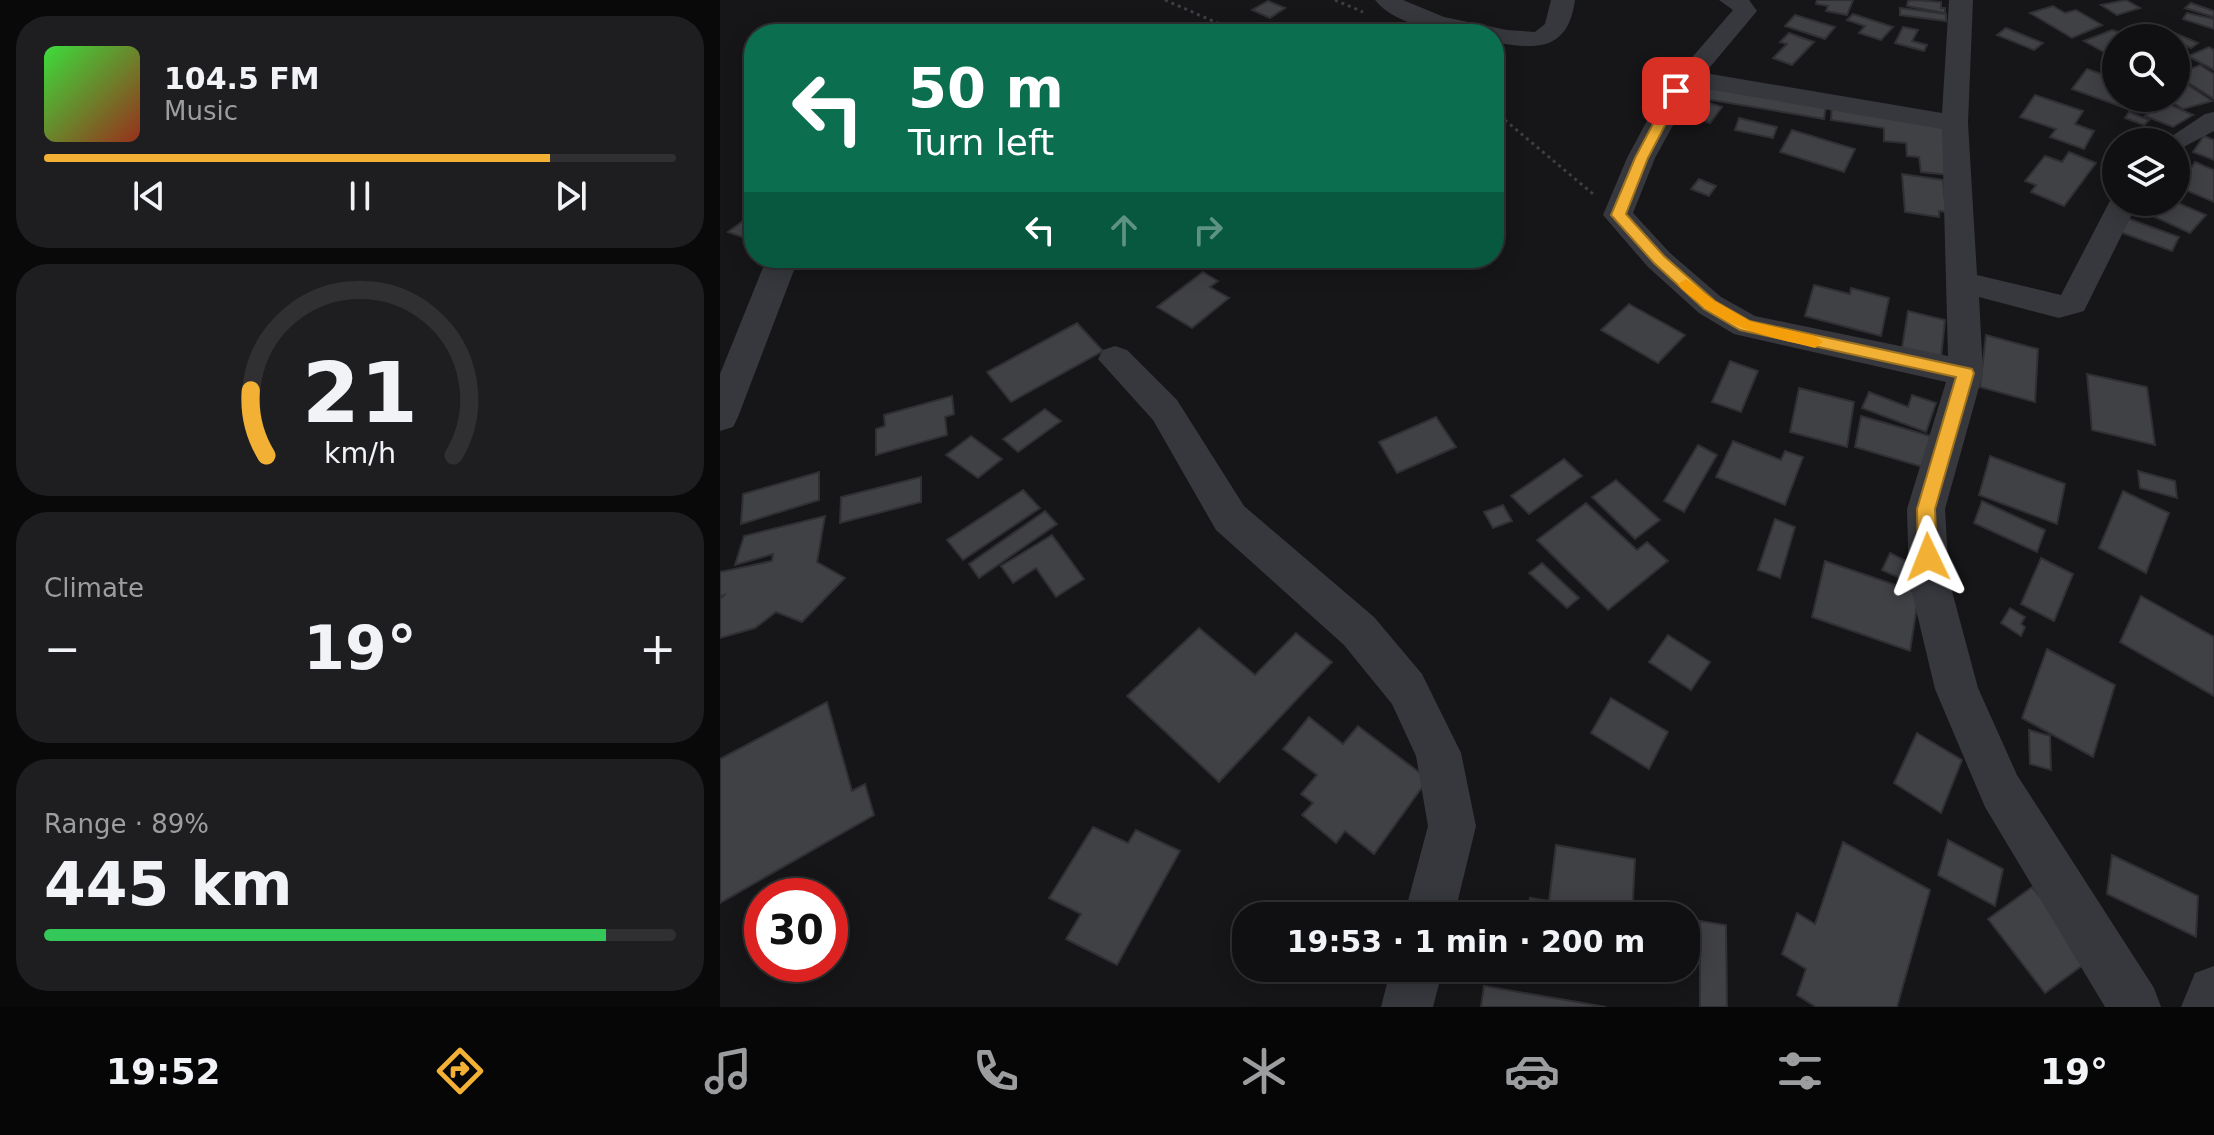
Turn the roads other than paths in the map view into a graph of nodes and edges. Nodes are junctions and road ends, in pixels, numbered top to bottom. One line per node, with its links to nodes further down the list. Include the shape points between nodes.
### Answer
1 (1387, 0): 5 (street)
2 (1563, 0): 6 (street, via 1562,18 1547,36 1531,41)
3 (1731, 0): 7 (street, via 1745,11)
4 (1961, 0): 9 (street)
5 (1436, 24)
6 (1504, 36)
7 (1688, 78): 9 (street); 15 (street, via 1641,158 1618,215 1659,260 1710,305 1746,326)
8 (2214, 120): 10 (street)
9 (1955, 123): 13 (street)
10 (2190, 135)
11 (2116, 216): 13 (street, via 2073,303 2059,307)
12 (778, 270): 16 (street)
13 (1963, 282): 15 (street)
14 (1115, 359): 17 (street, via 1165,410 1230,518 1359,631 1407,689 1438,753 1452,826)
15 (1966, 373): 21 (street, via 1926,509 1929,580 1957,689 2001,791)
16 (720, 417)
17 (1433, 902)
18 (1413, 982): 20 (street)
19 (2214, 992): 22 (street)
20 (1407, 1007)
21 (2135, 1007)
22 (2207, 1007)

